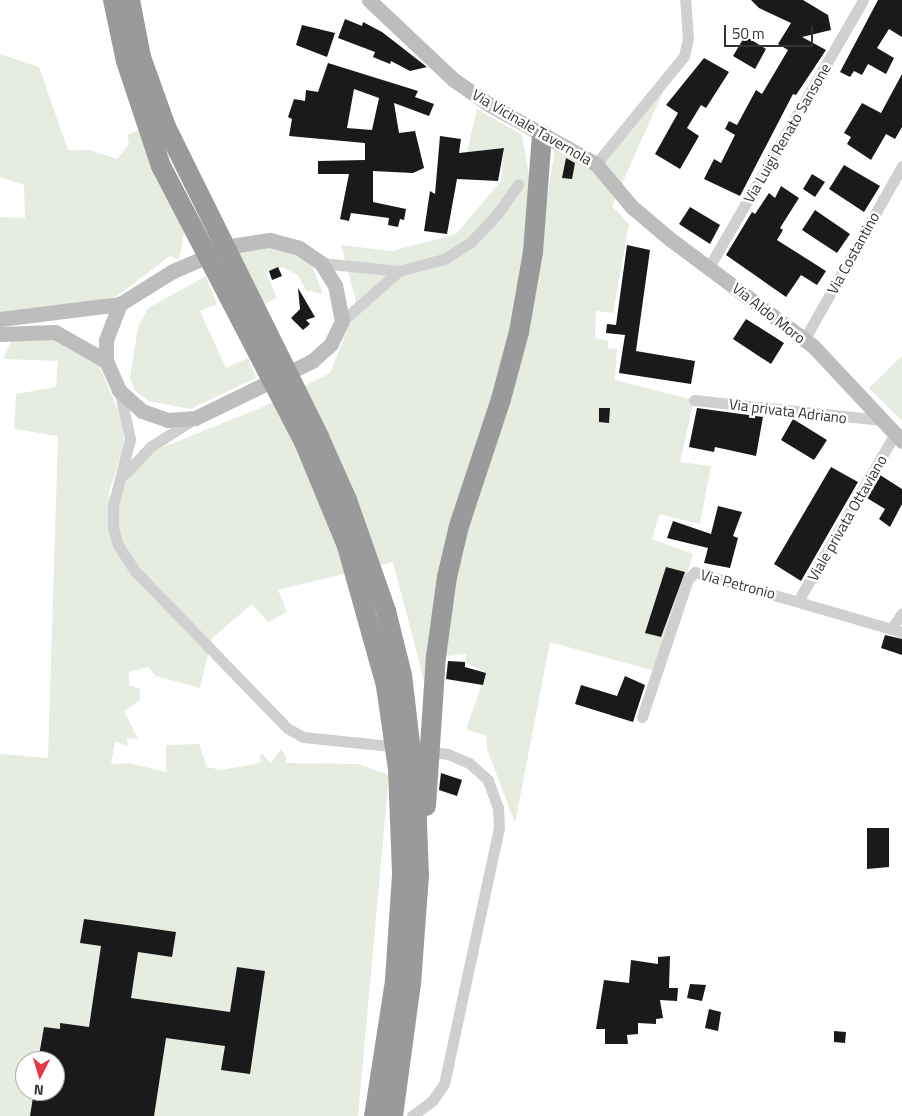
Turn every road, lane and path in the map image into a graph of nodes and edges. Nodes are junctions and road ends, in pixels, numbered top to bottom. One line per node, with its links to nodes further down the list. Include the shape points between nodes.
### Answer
1 (112, 0): 31 (highway, via 126,61 161,166 304,442 347,546 386,686 398,769 402,875 395,981)
2 (130, 0): 30 (highway, via 142,57 166,127 319,437 347,500 386,611 402,675 416,795)
3 (369, 0): 6 (street, Via Vicinale Tavernola, via 454,80)
4 (685, 0): 7 (street, via 688,39 684,56)
5 (863, 0): 12 (street, Via Luigi Renato Sansone)
6 (542, 135): 7 (street, Via Vicinale Tavernola); 30 (highway, via 527,295 501,398 464,509 447,577 436,657)
7 (596, 164): 10 (street, Via Vicinale Tavernola)
8 (902, 166): 18 (street, Via Costantino)
9 (518, 184): 13 (street, via 498,213 471,242 444,259)
10 (624, 198): 12 (street, Via Aldo Moro, via 670,239)
11 (321, 263): 13 (street); 14 (street, via 299,248 270,240 231,246 172,271); 16 (street, via 335,285)
12 (710, 267): 18 (street, Via Aldo Moro)
13 (399, 271): 16 (street)
14 (120, 304): 15 (street); 19 (street, via 108,333)
15 (0, 319)
16 (342, 321): 22 (street, via 331,344 312,361)
17 (0, 334): 19 (street, via 55,332)
18 (804, 340): 23 (street, Via Aldo Moro)
19 (106, 361): 20 (street)
20 (119, 390): 22 (street, via 142,412 168,420); 25 (street, via 130,439)
21 (694, 400): 23 (street, Via privata Adriano)
22 (194, 418): 25 (street, via 150,447)
23 (882, 420): 24 (street, Via Aldo Moro)
24 (899, 438): 26 (street, Viale privata Ottaviano)
25 (121, 479): 33 (street, via 113,506 113,528 118,546 135,571 288,728 303,736 448,754 469,763 488,780 498,808 499,828 444,1084 432,1101)
26 (798, 601): 28 (street, Via Petronio); 29 (street, Via Petronio, via 699,571 691,574)
27 (902, 613): 28 (street)
28 (897, 631)
29 (642, 717)
30 (419, 875): 32 (highway, via 411,983)
31 (374, 1116)
32 (393, 1116)
33 (412, 1116)

